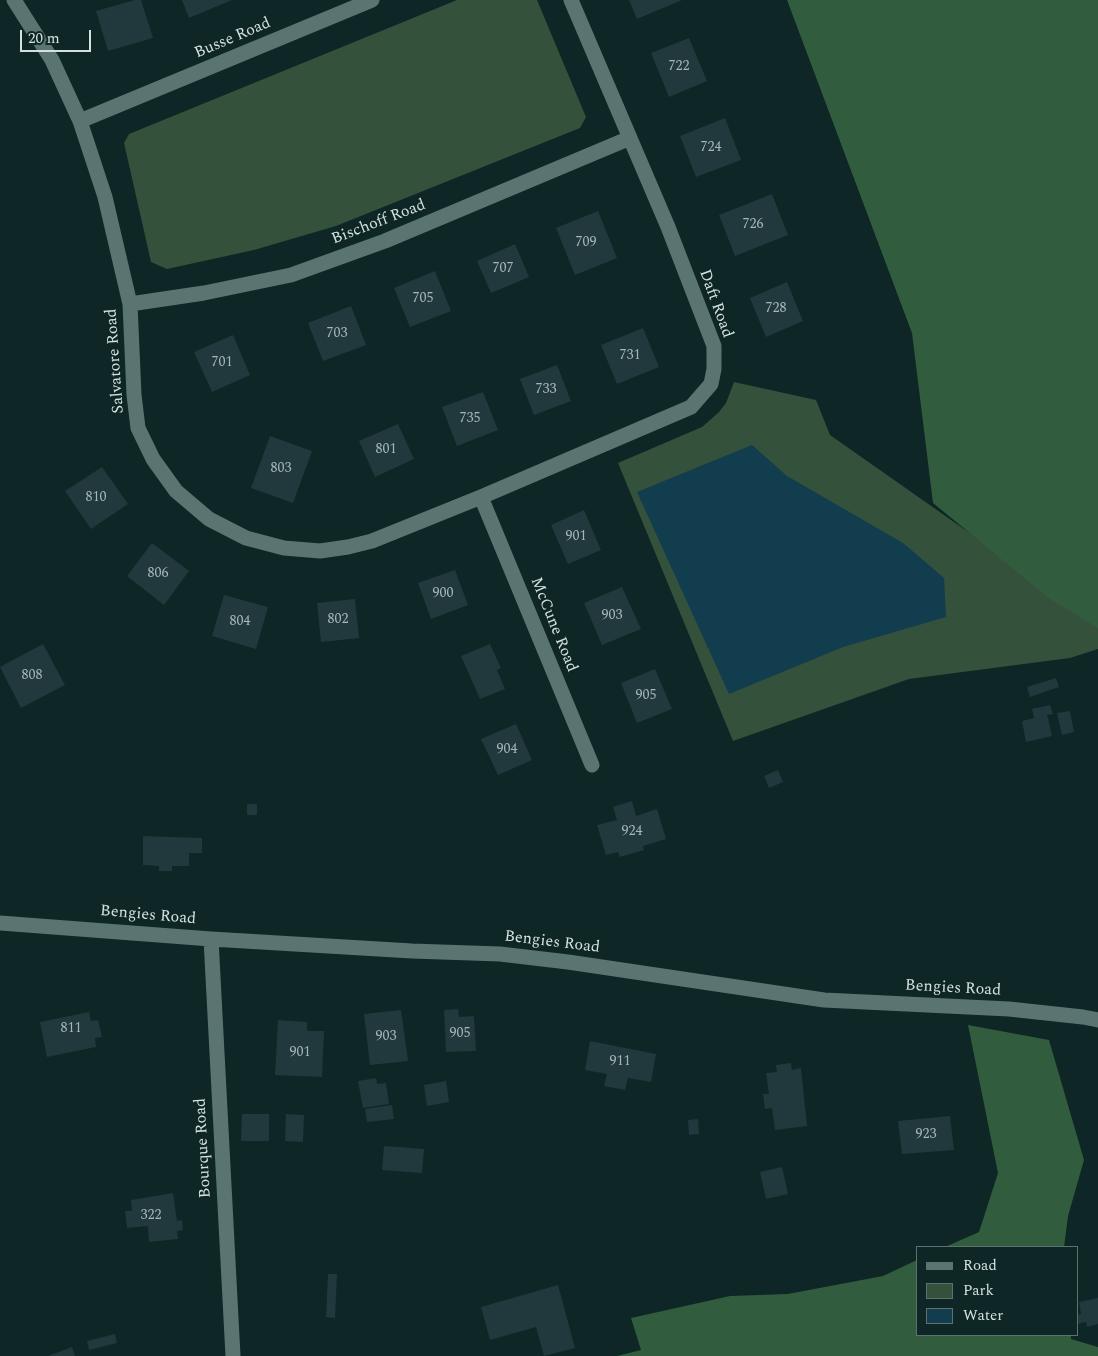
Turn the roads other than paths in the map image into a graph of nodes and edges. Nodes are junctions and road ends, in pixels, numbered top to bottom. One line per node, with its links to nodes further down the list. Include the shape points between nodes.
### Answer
1 (14, 0): 4 (street, Salvatore Road, via 52,60)
2 (372, 0): 4 (street, Busse Road)
3 (571, 0): 5 (street, Daft Road)
4 (80, 121): 6 (street, Salvatore Road, via 105,197)
5 (630, 138): 6 (street, Bischoff Road, via 385,241 291,275 204,294); 7 (street, Daft Road, via 714,346 711,384 690,407)
6 (130, 304): 7 (street, Salvatore Road, via 138,428 153,459 176,491 209,520 246,538 284,548 320,551 372,541)
7 (482, 497): 8 (street, McCune Road)
8 (592, 765)
9 (0, 923): 10 (street, Bengies Road)
10 (211, 939): 11 (street, Bengies Road, via 500,954 824,1000 1009,1009); 12 (street, Bourque Road)
11 (1098, 1020)
12 (233, 1356)

